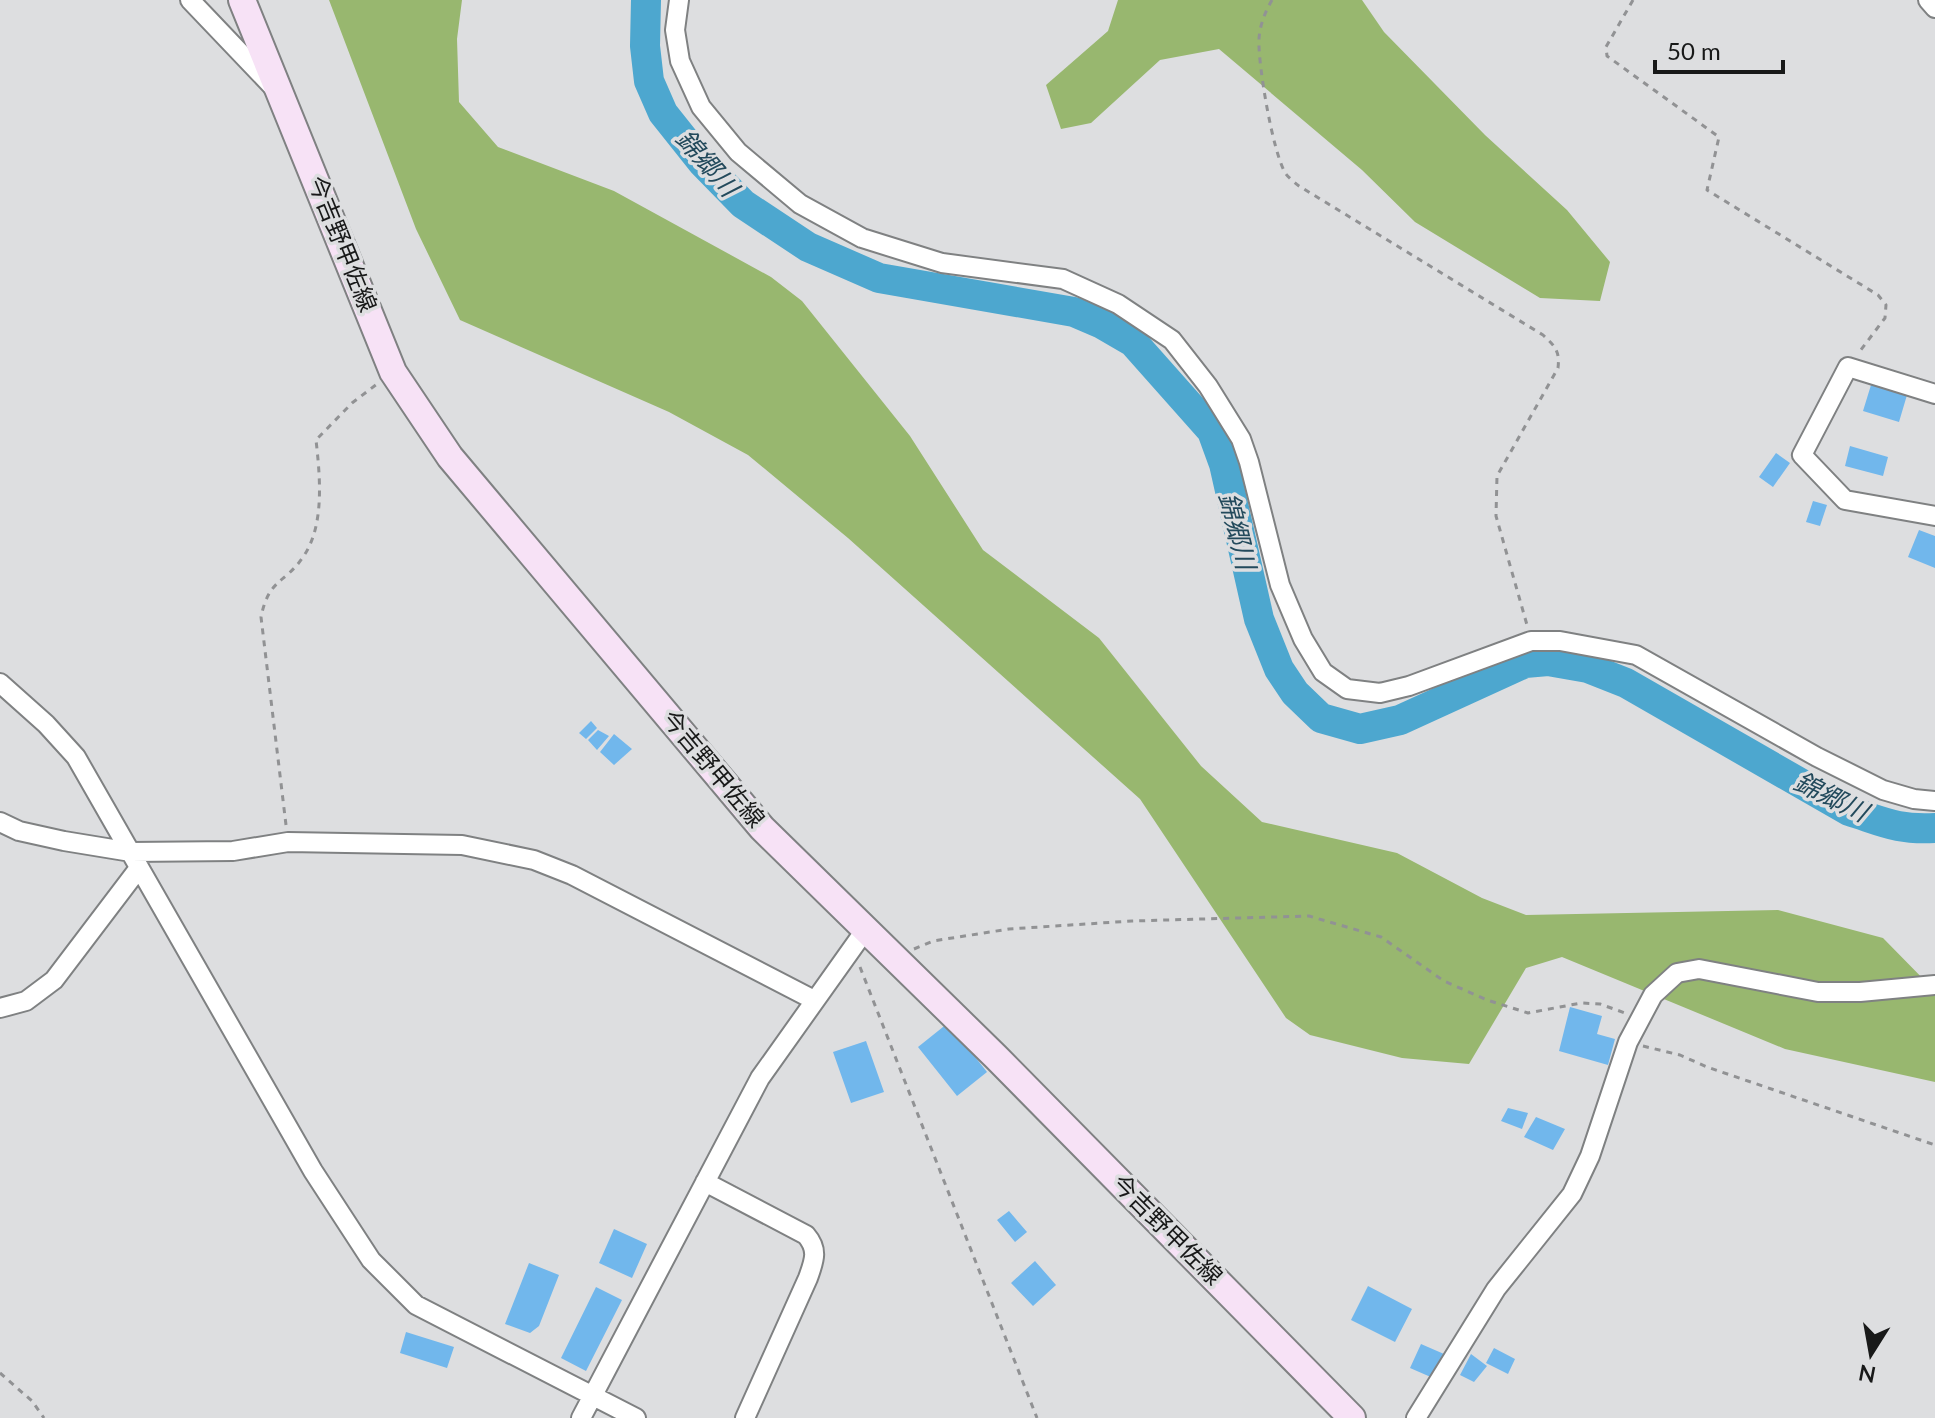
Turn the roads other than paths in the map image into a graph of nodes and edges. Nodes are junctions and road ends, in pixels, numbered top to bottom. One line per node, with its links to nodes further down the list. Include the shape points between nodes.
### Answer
1 (190, 0): 6 (street)
2 (242, 0): 6 (main road, 今吉野甲佐線)
3 (679, 0): 10 (street, via 675,30 680,61 701,107 738,152 800,204 862,238 942,263 1063,279 1118,304 1172,340 1241,439 1280,585 1323,672 1347,689 1380,693 1409,686 1531,641 1636,655 1856,777 1883,790)
4 (1928, 0): 5 (street)
5 (1935, 8)
6 (281, 94): 13 (main road, 今吉野甲佐線, via 393,372 450,457)
7 (1935, 394): 8 (street, via 1848,367 1802,455 1845,500)
8 (1935, 516)
9 (0, 683): 12 (street, via 76,757)
10 (1935, 801)
11 (0, 822): 12 (street)
12 (135, 860): 15 (street, via 288,842 462,845 534,860 572,875); 16 (street, via 54,980 26,1001); 18 (street, via 313,1171 371,1260 416,1305)
13 (860, 939): 15 (street); 22 (main road, 今吉野甲佐線, via 896,958)
14 (1935, 985): 23 (street, via 1818,992 1699,969 1677,973 1653,995 1628,1042 1572,1194 1496,1289)
15 (814, 1000): 17 (street, via 760,1078)
16 (0, 1008)
17 (705, 1182): 18 (street); 21 (street, via 814,1244 808,1278)
18 (591, 1397): 19 (street); 20 (street)
19 (581, 1418)
20 (636, 1418)
21 (745, 1418)
22 (1352, 1418)
23 (1416, 1418)

